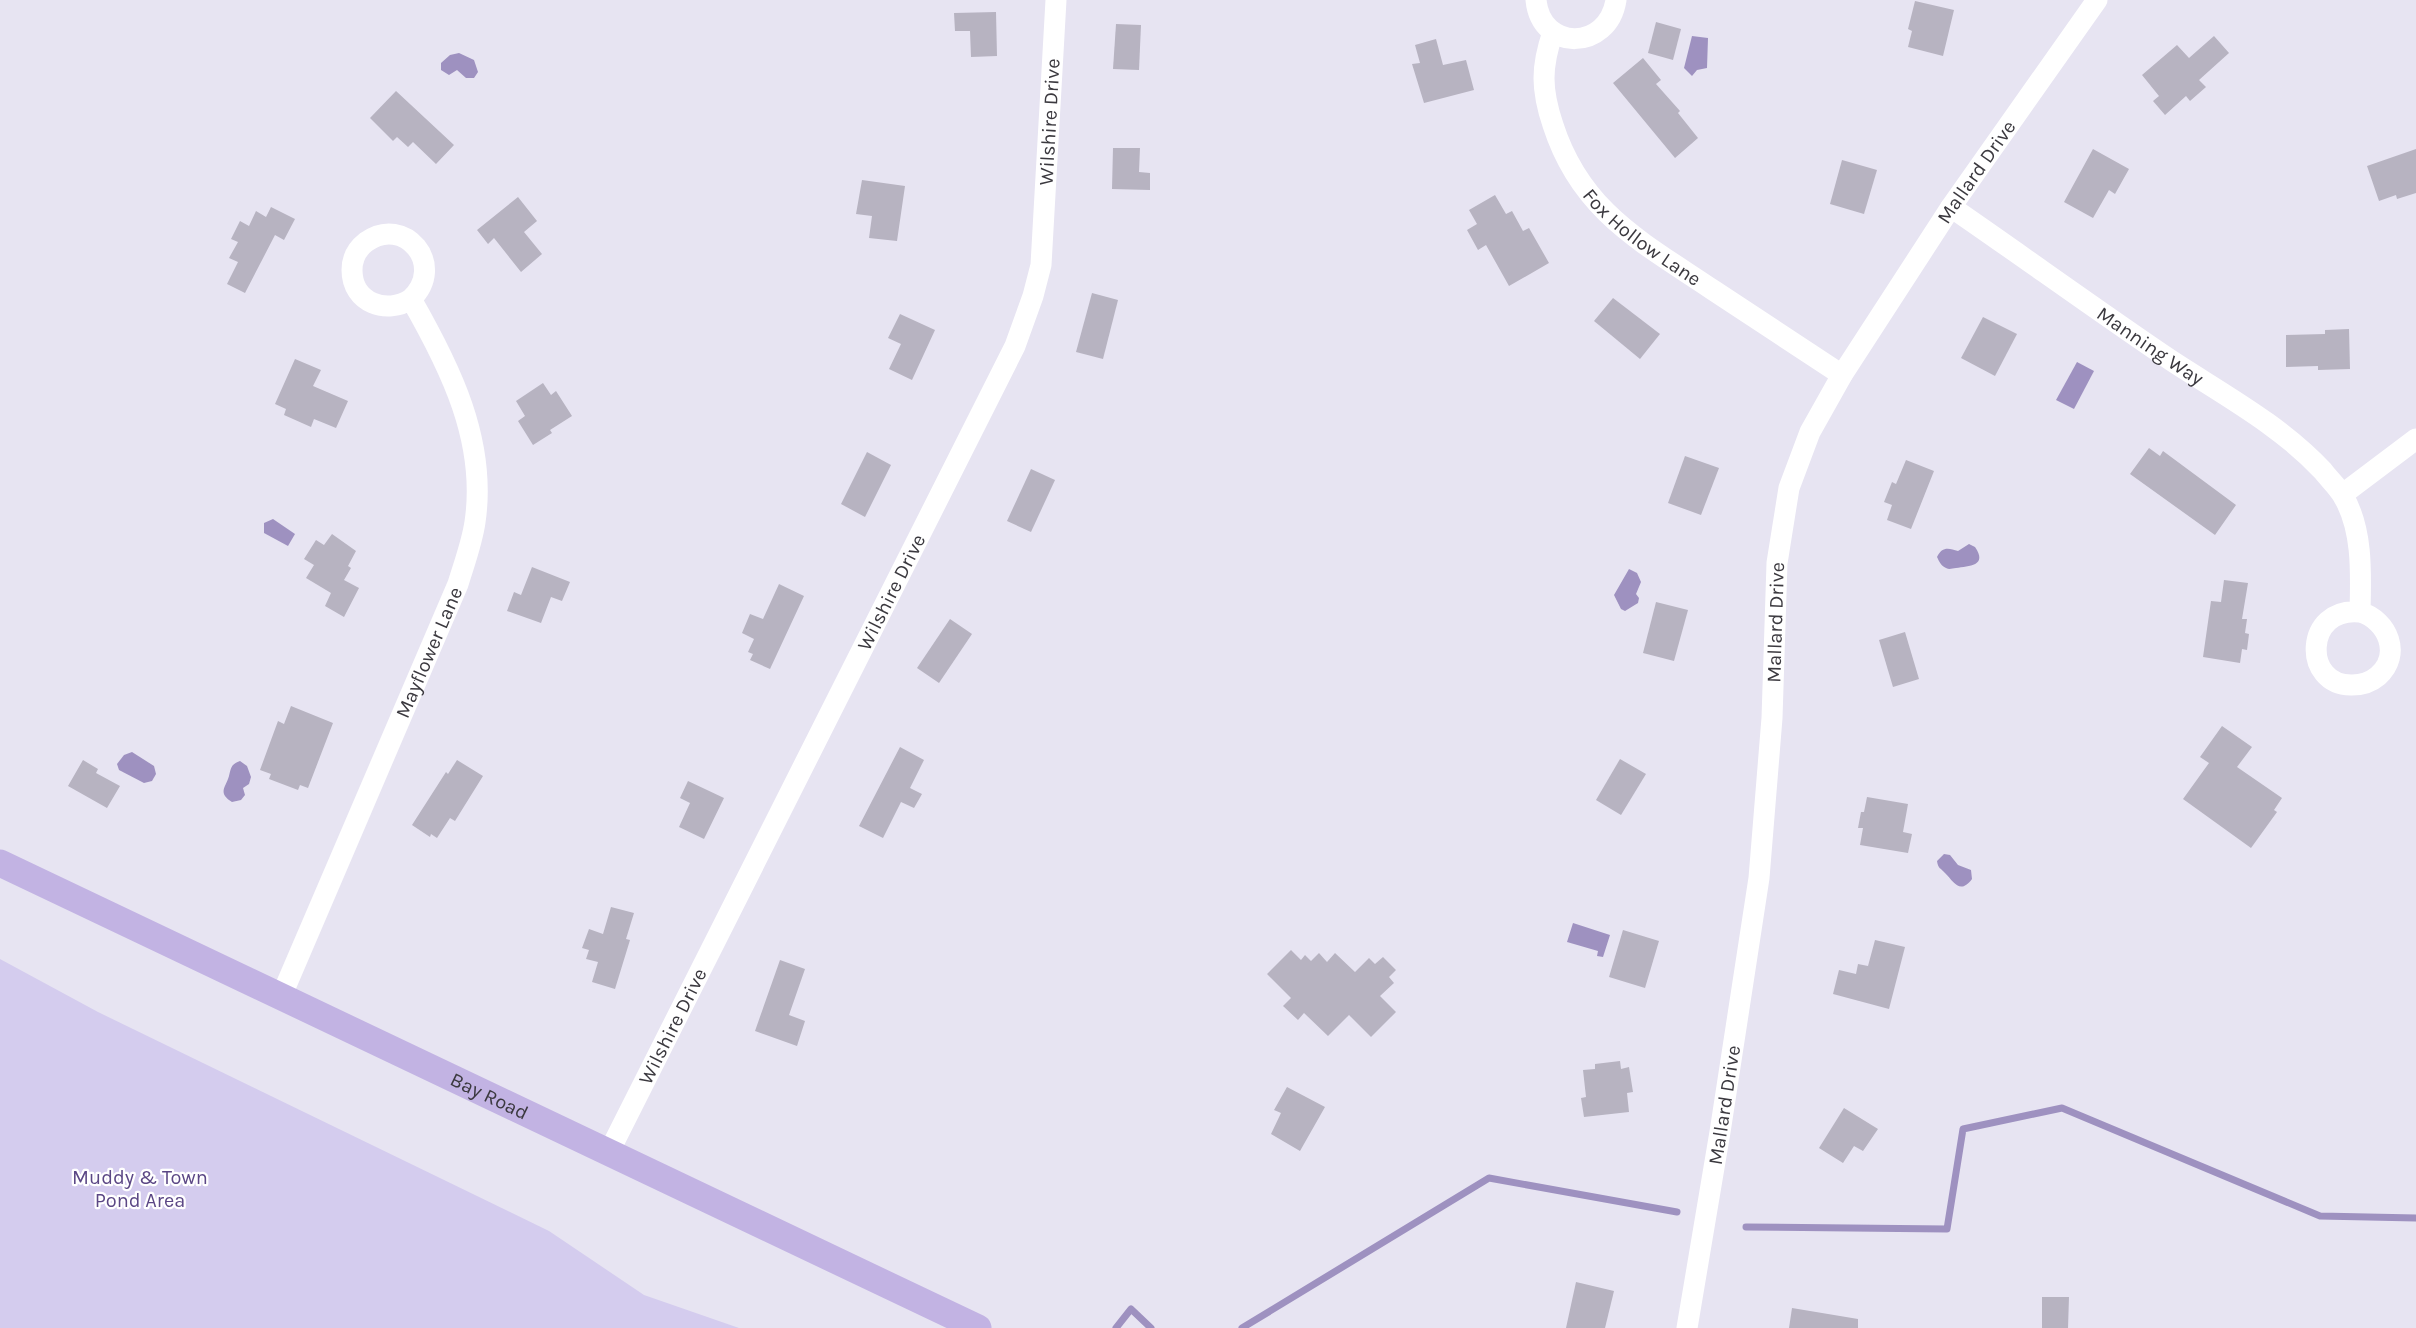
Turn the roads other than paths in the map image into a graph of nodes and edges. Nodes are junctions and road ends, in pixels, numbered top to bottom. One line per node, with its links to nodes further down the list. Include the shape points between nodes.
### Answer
1 (1056, 0): 14 (street, Wilshire Drive, via 1041,264 1015,346)
2 (1536, 0): 5 (street, via 1543,21)
3 (1616, 0): 5 (street, via 1608,22 1590,36 1568,38)
4 (2097, 0): 6 (street, Mallard Drive)
5 (1553, 32): 8 (street, Fox Hollow Lane, via 1543,70 1548,110 1564,156 1588,194 1646,245)
6 (1951, 207): 8 (street, Mallard Drive); 10 (street, Manning Way, via 2279,431)
7 (411, 299): 13 (street, Mayflower Lane, via 438,346 461,402 476,465 475,523 458,584)
8 (1842, 375): 16 (street, Mallard Drive, via 1810,432 1789,488 1777,563 1772,718 1759,878)
9 (2416, 439): 10 (street)
10 (2343, 494): 11 (street, Manning Way, via 2357,537)
11 (2360, 612)
12 (0, 863): 13 (main road, Bay Road)
13 (281, 997): 14 (main road, Bay Road)
14 (609, 1152): 15 (main road, Bay Road)
15 (978, 1328)
16 (1687, 1328)

